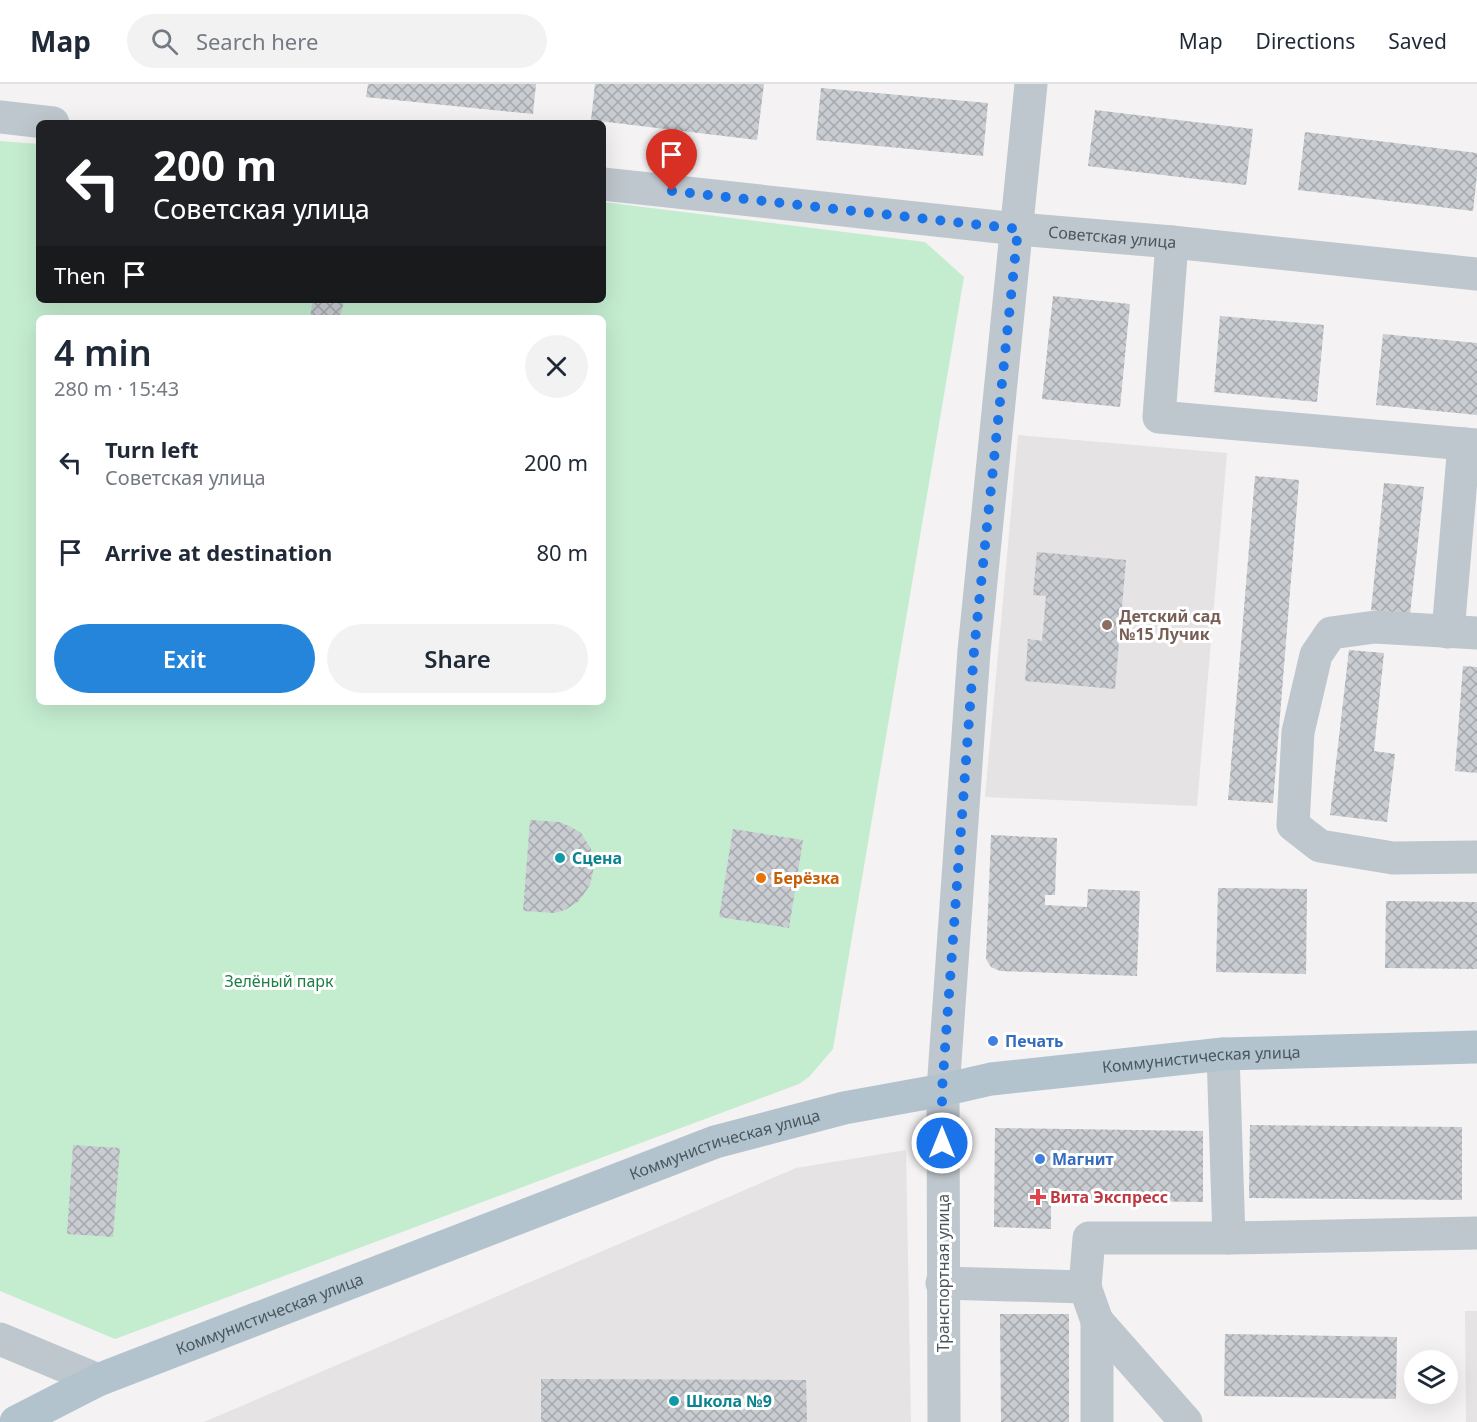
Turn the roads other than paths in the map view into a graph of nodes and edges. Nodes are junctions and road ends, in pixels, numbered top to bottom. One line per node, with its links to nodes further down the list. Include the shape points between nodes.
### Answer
1 (1031, 84): 5 (street, Транспортная улица)
2 (0, 117): 3 (street)
3 (36, 121)
4 (606, 184): 5 (street, Советская улица)
5 (1018, 229): 6 (street, Советская улица); 13 (street, Транспортная улица, via 974,651)
6 (1172, 242): 7 (street, Советская улица); 8 (street, via 1159,417)
7 (1477, 274)
8 (1470, 445): 9 (street)
9 (1463, 633): 10 (street, via 1375,627 1330,633 1316,655 1298,732 1293,825 1320,846 1394,858)
10 (1477, 857)
11 (1477, 1047): 12 (main road, Коммунистическая улица)
12 (1223, 1054): 13 (main road, Коммунистическая улица, via 991,1079); 15 (street)
13 (942, 1090): 16 (street, Транспортная улица); 20 (main road, Коммунистическая улица, via 844,1108 715,1142)
14 (1477, 1233): 15 (street)
15 (1229, 1238): 17 (street, via 1089,1238)
16 (942, 1283): 17 (street); 22 (street, Транспортная улица)
17 (1085, 1287): 18 (street)
18 (1097, 1322): 23 (street); 24 (street)
19 (0, 1339): 20 (street)
20 (98, 1380): 21 (main road, Коммунистическая улица)
21 (16, 1422)
22 (944, 1422)
23 (1097, 1422)
24 (1186, 1422)

